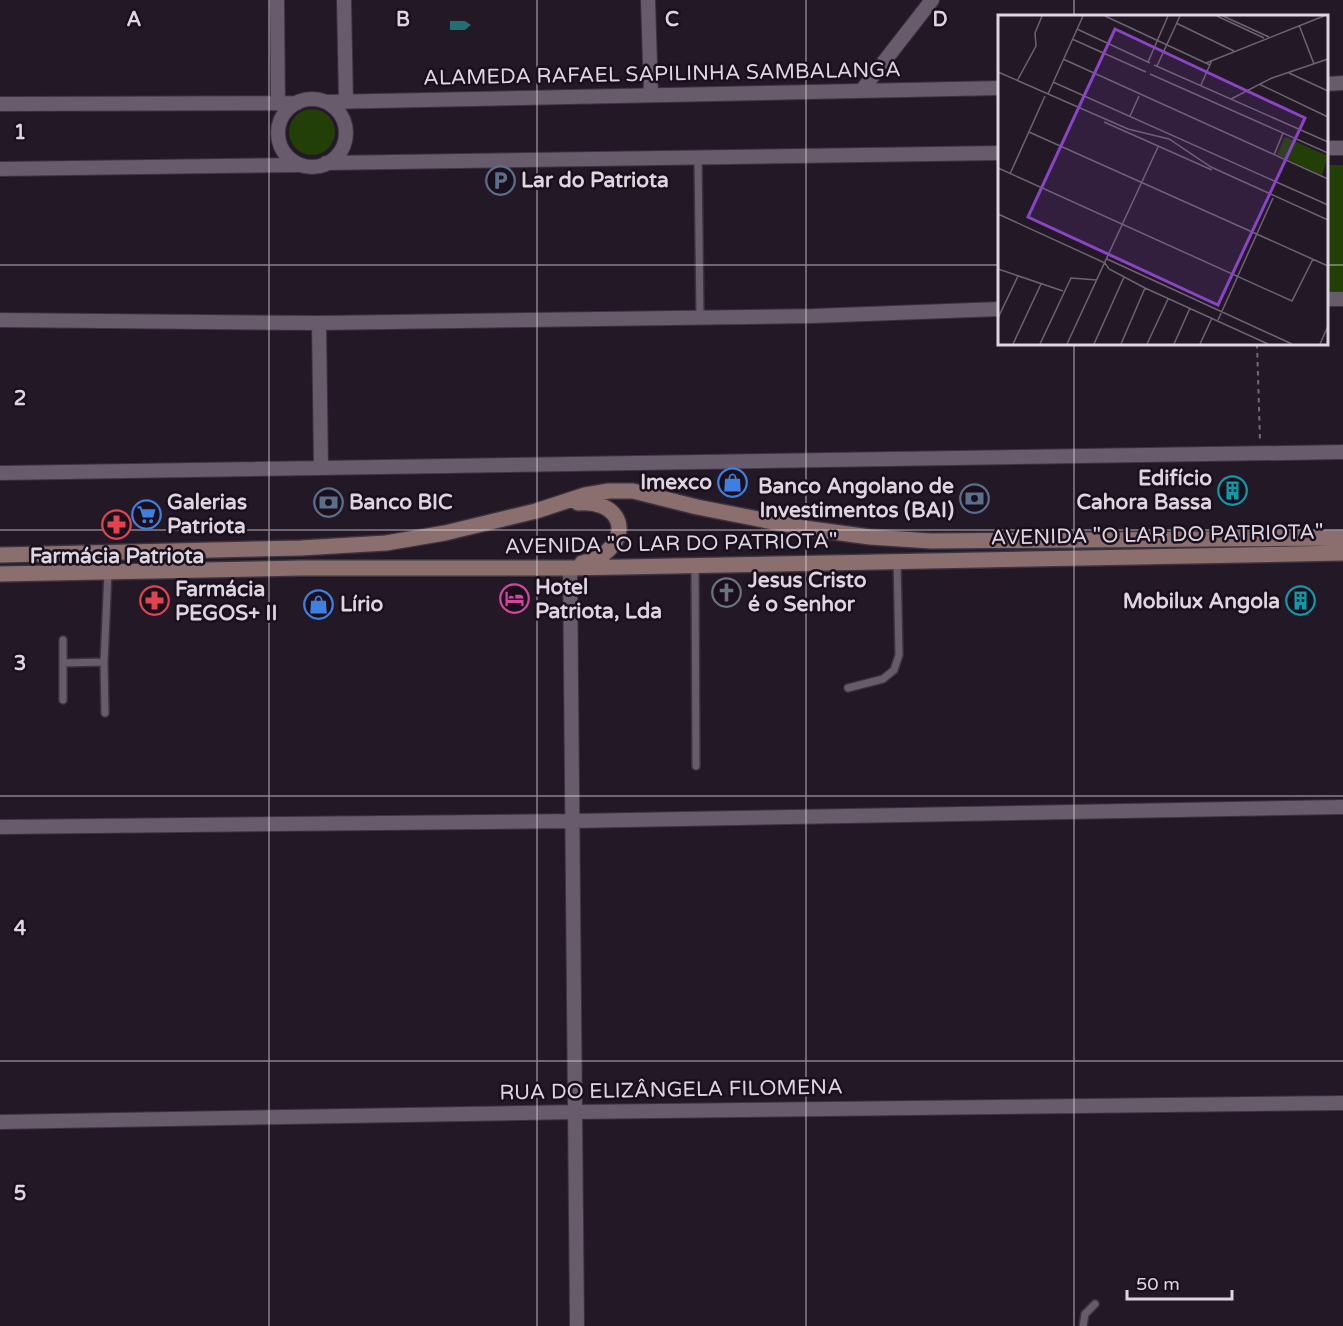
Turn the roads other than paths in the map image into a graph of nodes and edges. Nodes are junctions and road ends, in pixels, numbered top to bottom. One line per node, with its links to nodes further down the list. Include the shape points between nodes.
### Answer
1 (277, 0): 12 (street)
2 (344, 0): 11 (street)
3 (648, 0): 9 (street)
4 (932, 0): 8 (street)
5 (1343, 83): 6 (street)
6 (1328, 84)
7 (998, 88): 8 (street, ALAMEDA RAFAEL SAPILINHA SAMBALANGA)
8 (862, 90): 9 (street, ALAMEDA RAFAEL SAPILINHA SAMBALANGA)
9 (651, 95): 11 (street, ALAMEDA RAFAEL SAPILINHA SAMBALANGA)
10 (326, 102): 11 (street, ALAMEDA RAFAEL SAPILINHA SAMBALANGA); 13 (street, ALAMEDA RAFAEL SAPILINHA SAMBALANGA, via 310,99); 17 (street, via 339,112 346,132 340,152)
11 (346, 102)
12 (278, 103): 13 (street, ALAMEDA RAFAEL SAPILINHA SAMBALANGA); 14 (street, ALAMEDA RAFAEL SAPILINHA SAMBALANGA)
13 (297, 103): 18 (street, via 282,116 278,138 282,149)
14 (0, 104)
15 (998, 153): 16 (street)
16 (698, 158): 17 (street); 21 (lane)
17 (326, 163): 18 (street)
18 (299, 165): 19 (street)
19 (0, 169)
20 (998, 309): 21 (street)
21 (700, 318): 23 (street)
22 (0, 320): 23 (street)
23 (319, 323): 25 (street)
24 (1343, 452): 25 (street)
25 (321, 468): 26 (street)
26 (0, 473)
27 (536, 511): 28 (main road, AVENIDA "O LAR DO PATRIOTA", via 585,495 633,491 804,528 870,537 931,541); 30 (main road, AVENIDA "O LAR DO PATRIOTA", via 386,543); 33 (main road, via 581,502 598,503 609,507 617,518 620,532 603,556)
28 (1343, 538)
29 (1343, 553): 31 (main road, AVENIDA "O LAR DO PATRIOTA")
30 (0, 555)
31 (897, 560): 32 (main road, AVENIDA "O LAR DO PATRIOTA"); 39 (lane, via 899,656 894,670 883,679)
32 (695, 564): 33 (main road, AVENIDA "O LAR DO PATRIOTA"); 42 (lane)
33 (570, 568): 34 (main road, AVENIDA "O LAR DO PATRIOTA"); 44 (street)
34 (108, 572): 35 (main road, AVENIDA "O LAR DO PATRIOTA"); 37 (lane)
35 (0, 574)
36 (63, 640): 38 (lane)
37 (104, 662): 38 (lane); 41 (lane)
38 (63, 663): 40 (lane)
39 (848, 688)
40 (63, 700)
41 (105, 713)
42 (696, 766)
43 (1343, 807): 44 (street)
44 (573, 821): 45 (street); 47 (street)
45 (0, 827)
46 (1343, 1103): 47 (street, RUA DO ELIZÂNGELA FILOMENA)
47 (575, 1112): 48 (street, RUA DO ELIZÂNGELA FILOMENA); 50 (street)
48 (0, 1122)
49 (1095, 1304): 51 (lane, via 1085,1314)
50 (577, 1326)
51 (1083, 1326)

